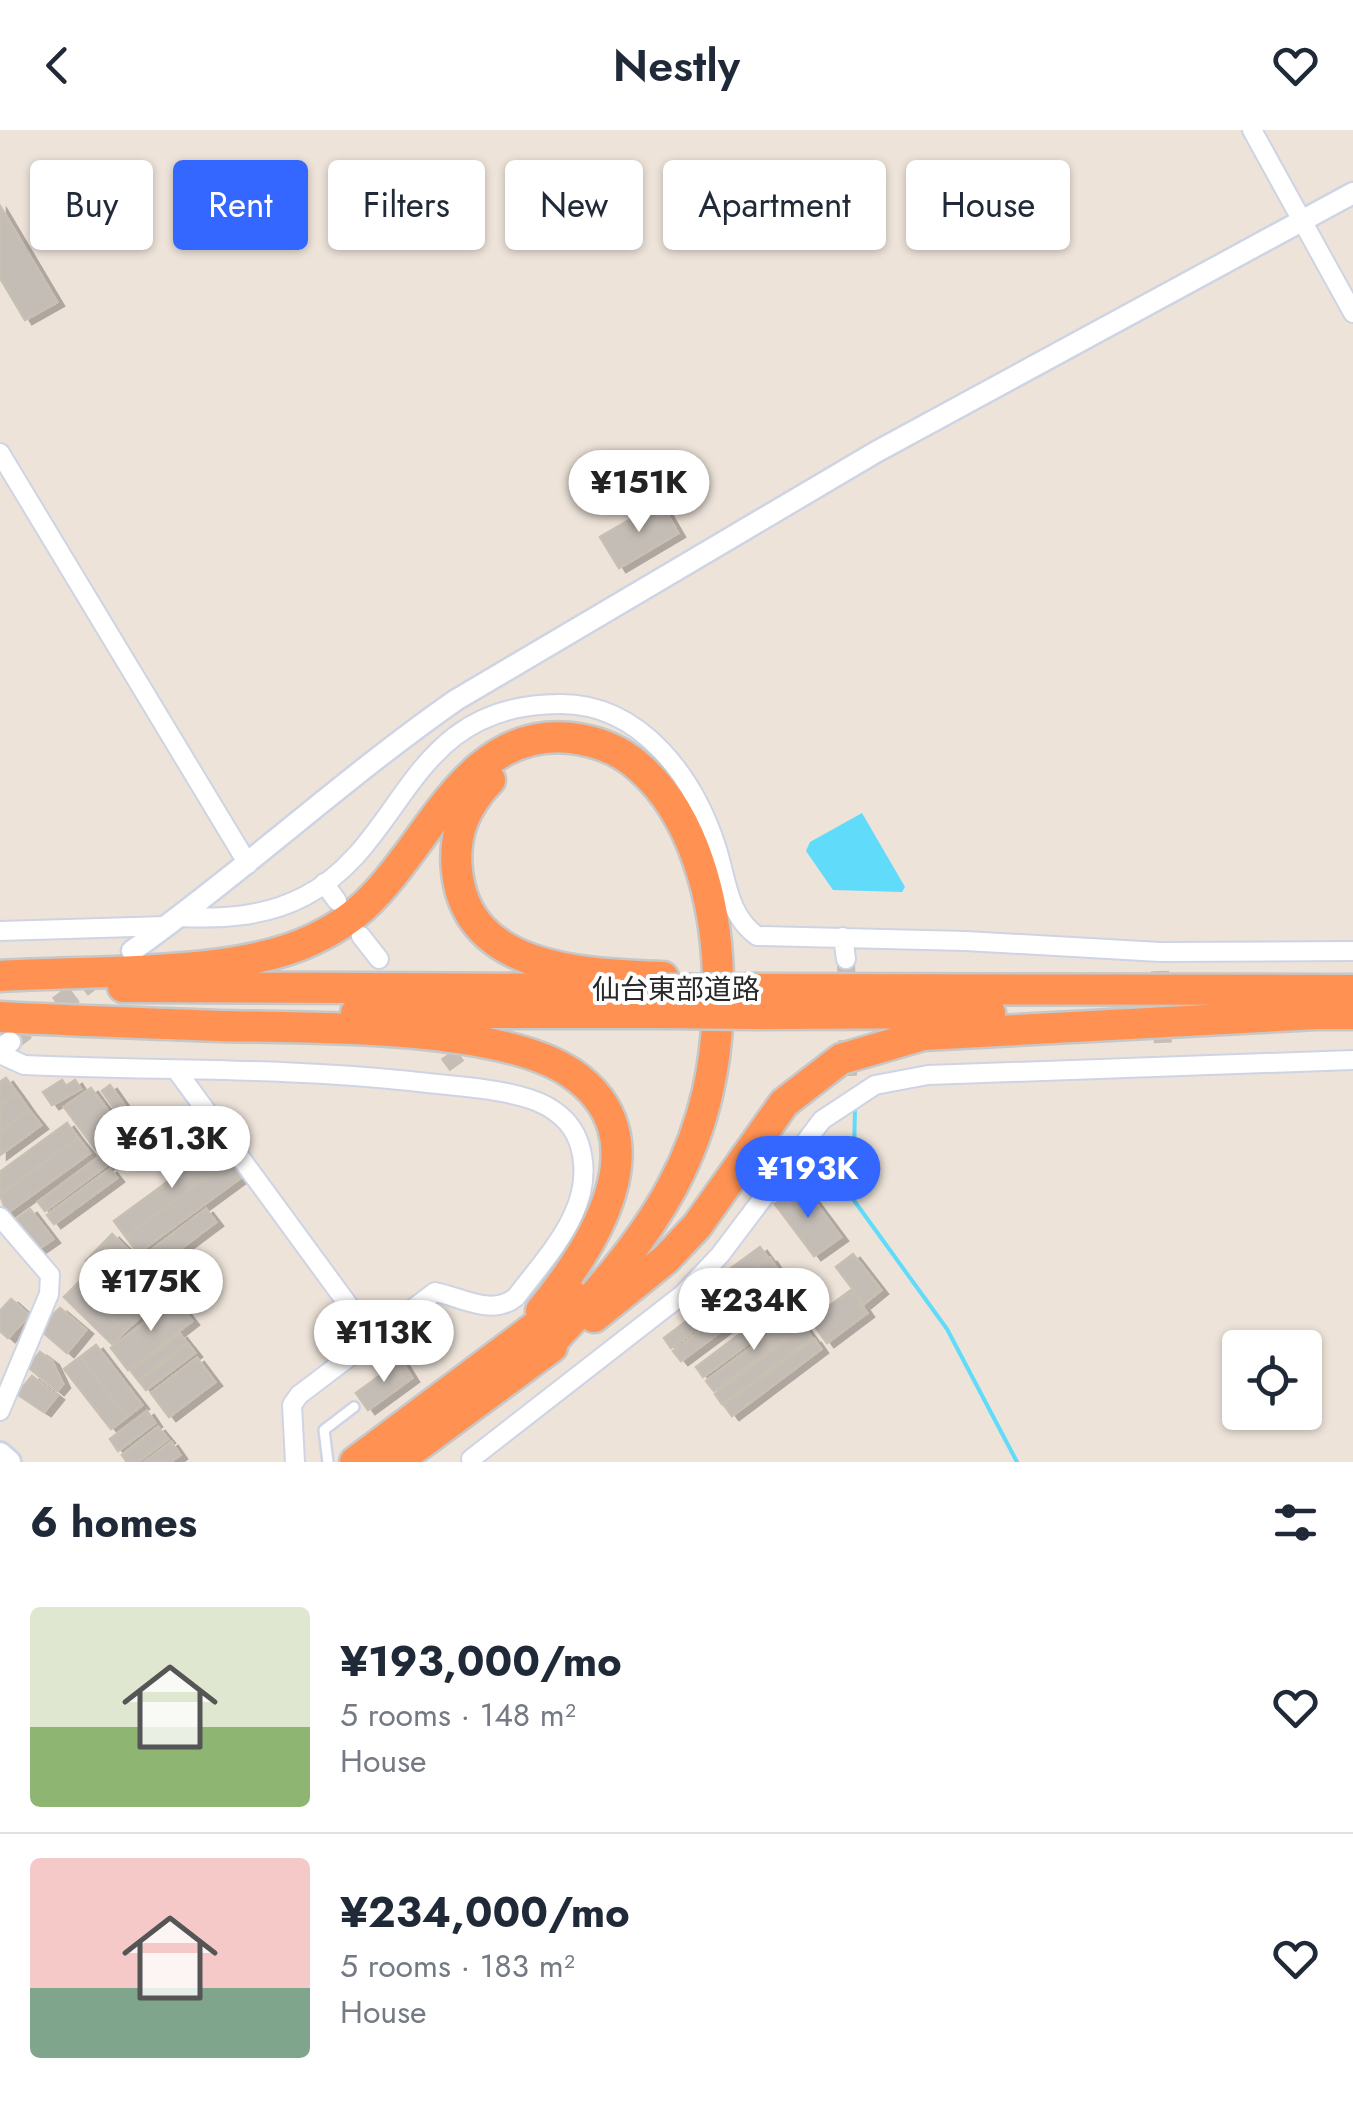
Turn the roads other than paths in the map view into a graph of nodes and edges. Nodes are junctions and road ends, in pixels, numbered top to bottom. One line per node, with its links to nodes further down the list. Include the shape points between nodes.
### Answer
1 (1252, 130): 3 (street)
2 (1353, 193): 3 (street)
3 (1302, 219): 4 (street); 6 (street, via 807,492 456,700)
4 (1353, 313)
5 (0, 452): 6 (street)
6 (248, 864): 9 (street)
7 (324, 883): 8 (street); 9 (street, via 247,916); 12 (street, via 367,841 438,750 512,709 565,704 613,716 667,755 700,806 745,927 757,936)
8 (337, 901)
9 (173, 921): 10 (street); 13 (street)
10 (0, 930)
11 (361, 936): 16 (street)
12 (844, 937): 14 (street, via 1160,962); 15 (street)
13 (132, 951)
14 (1353, 951)
15 (846, 958)
16 (379, 959)
17 (0, 976): 33 (highway, via 220,964 284,952 366,905 464,781 493,756 549,737 587,740 623,754 666,796 697,860 718,966 714,1063 697,1131 658,1216 596,1295)
18 (0, 987): 20 (highway, 仙台東部道路)
19 (1353, 990): 21 (highway, 仙台東部道路)
20 (663, 993): 21 (highway, 仙台東部道路, bridge); 24 (highway, 仙台東部道路); 33 (highway, via 551,967 516,954 485,931 463,897 456,857 462,820 490,779 521,760 558,752 598,760 634,782 682,862 703,965 700,1058 663,1176 616,1254)
21 (757, 993): 22 (highway, 仙台東部道路)
22 (1317, 1014): 23 (highway, 仙台東部道路); 33 (highway, via 923,1036 840,1059 784,1103 666,1259)
23 (1353, 1014)
24 (2, 1035): 27 (street, via 24,1065); 33 (highway, via 392,1034 493,1046 570,1072 609,1120 615,1180 589,1245)
25 (1353, 1060): 30 (street, via 1163,1055 928,1075 875,1085)
26 (457, 1066): 29 (street)
27 (177, 1071): 29 (street, via 283,1072); 32 (street)
28 (848, 1076): 30 (street)
29 (471, 1088): 32 (street, via 530,1100 569,1124 579,1143 583,1189 570,1226 505,1306 434,1292)
30 (847, 1102): 42 (street, via 822,1120 684,1294 565,1382)
31 (0, 1216): 35 (street, via 50,1275 49,1294)
32 (374, 1340): 38 (street, via 292,1406)
33 (528, 1347): 40 (highway); 41 (highway)
34 (354, 1408): 39 (lane, via 324,1430)
35 (0, 1411)
36 (0, 1454): 37 (main road)
37 (8, 1462)
38 (295, 1462)
39 (328, 1462)
40 (355, 1462)
41 (396, 1462)
42 (474, 1462)

